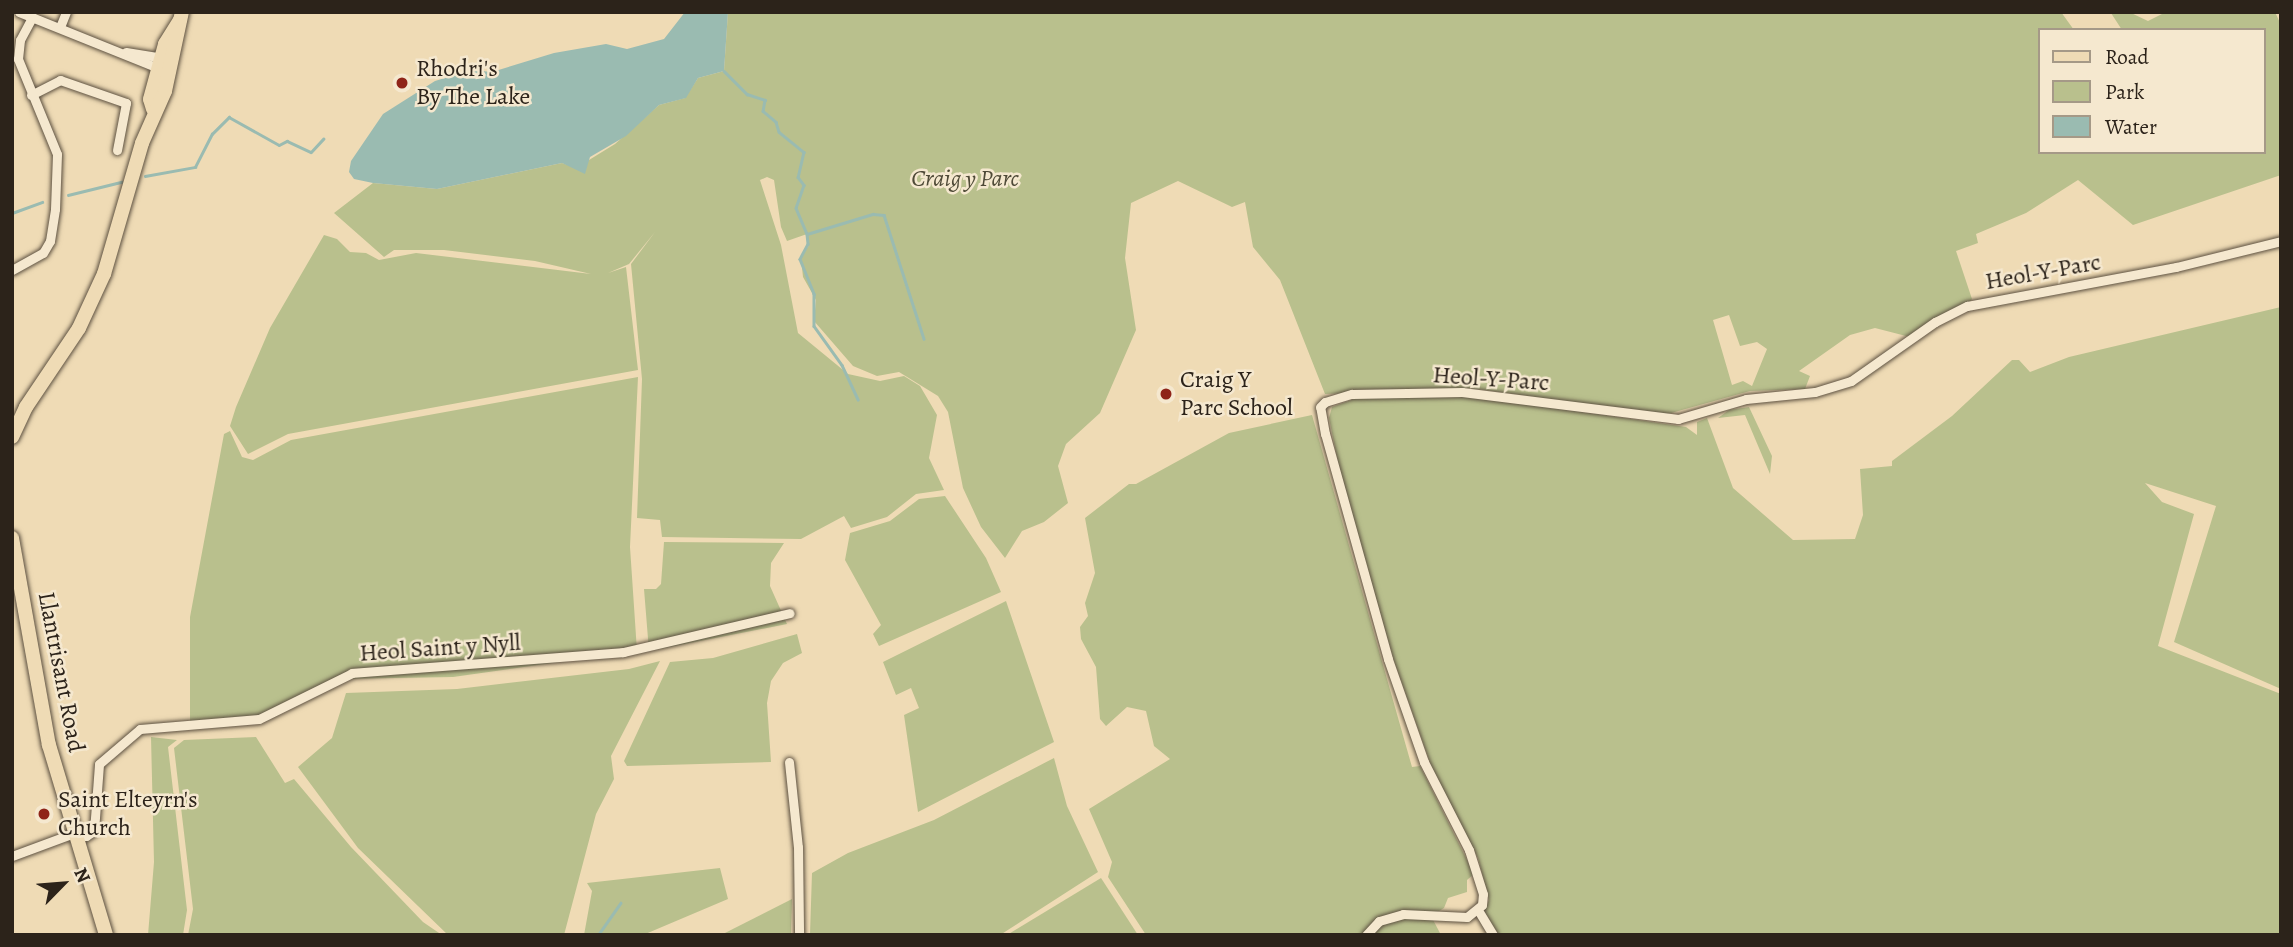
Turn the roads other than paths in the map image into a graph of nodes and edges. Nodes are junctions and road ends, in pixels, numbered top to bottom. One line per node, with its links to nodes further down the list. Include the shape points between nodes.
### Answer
1 (19, 12): 4 (street)
2 (66, 12): 5 (street)
3 (181, 16): 6 (main road)
4 (32, 17): 5 (street); 7 (street, via 20,40 18,59)
5 (60, 27): 6 (street)
6 (166, 64): 11 (main road, via 161,101 153,109 104,274 79,328)
7 (31, 95): 8 (street, via 60,80 126,103); 10 (street, via 57,154 55,209 50,241 43,253)
8 (117, 150)
9 (2281, 241): 17 (street, Heol-Y-Parc, via 2176,267 1966,306 1847,382 1815,392 1746,399 1678,419 1462,392 1352,394 1325,402 1321,407 1325,433 1370,603 1424,762 1475,865 1483,894)
10 (12, 270)
11 (12, 436)
12 (12, 538): 15 (main road, Llantrisant Road, via 49,745)
13 (790, 613): 15 (street, Heol Saint y Nyll, via 623,652 352,673 259,719 140,729 99,764 94,831 86,836)
14 (789, 762): 19 (street, via 798,847)
15 (77, 832): 16 (street, Heol Saint y Nyll); 18 (main road, Llantrisant Road)
16 (12, 856)
17 (1478, 910): 20 (street, via 1457,918 1403,914 1379,920); 21 (street)
18 (106, 935)
19 (799, 935)
20 (1366, 935)
21 (1493, 935)

